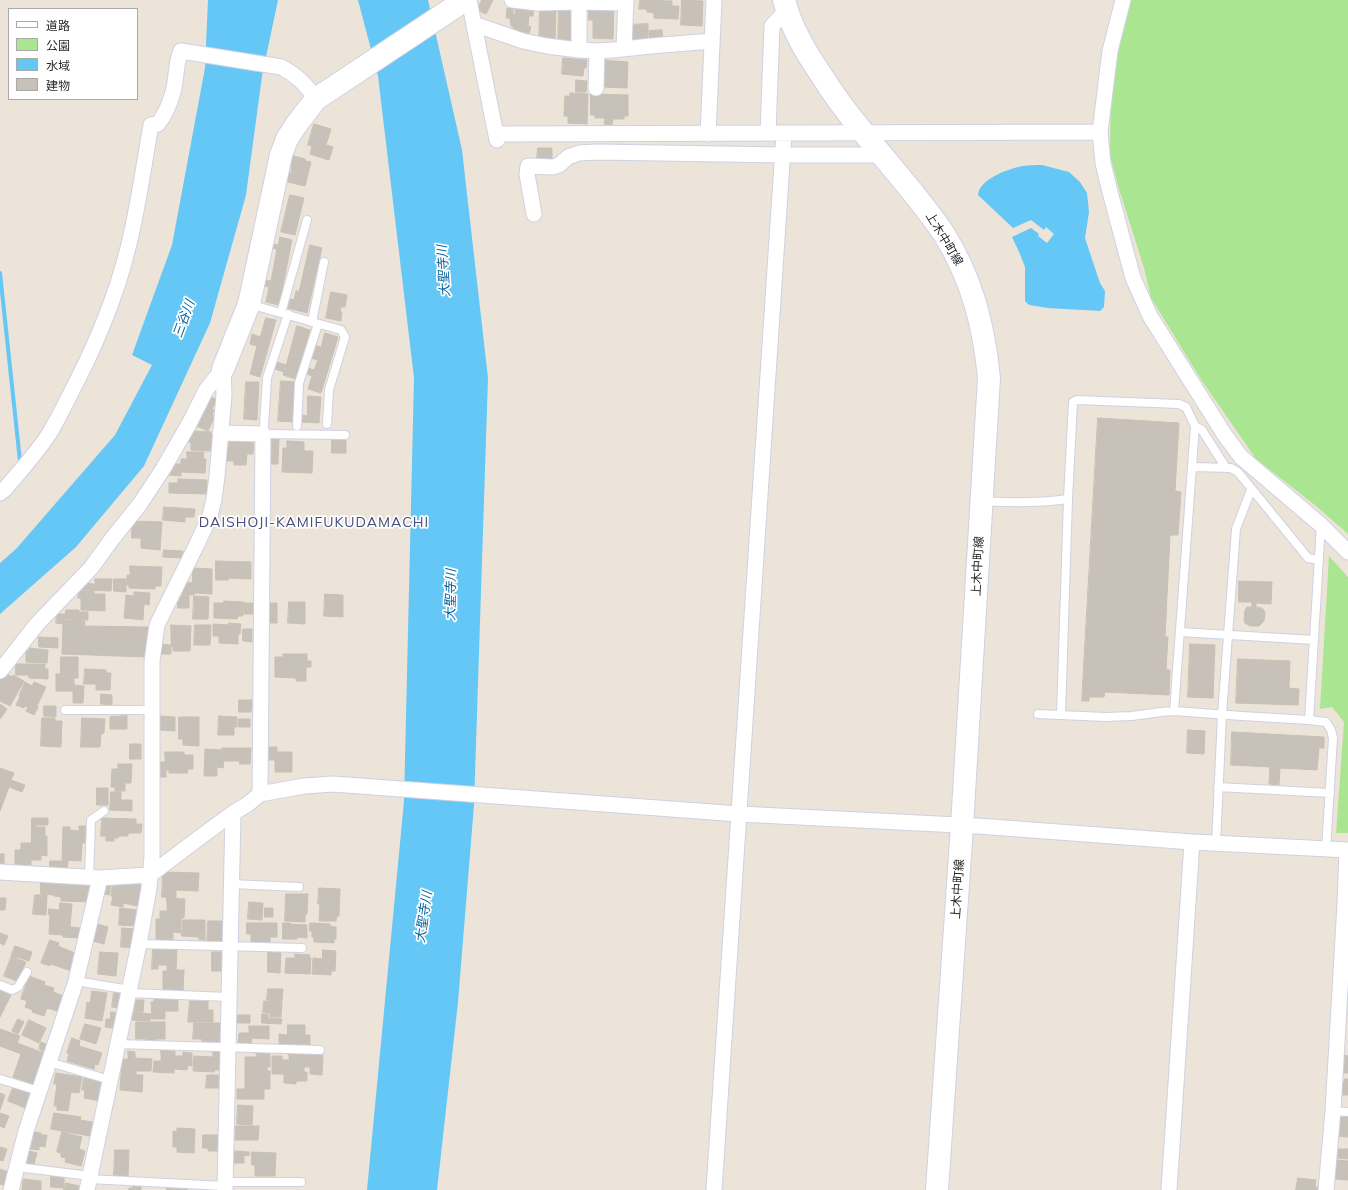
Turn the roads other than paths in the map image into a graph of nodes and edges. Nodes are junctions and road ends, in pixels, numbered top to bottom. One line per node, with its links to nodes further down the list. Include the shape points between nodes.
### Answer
1 (465, 0): 15 (main road)
2 (468, 0): 9 (street)
3 (512, 0): 6 (street, via 538,3)
4 (714, 0): 10 (street)
5 (1123, 0): 16 (street, via 1110,51)
6 (579, 1): 7 (street); 12 (street)
7 (626, 1): 11 (street)
8 (785, 5): 17 (street, via 772,26); 19 (main road, 上木中町線, via 801,45)
9 (474, 24): 12 (street, via 523,41); 20 (street, via 497,137)
10 (712, 41): 11 (street); 20 (street)
11 (624, 48): 13 (street)
12 (579, 50): 13 (street)
13 (597, 51): 14 (street)
14 (596, 88)
15 (316, 99): 26 (main road, via 287,139 281,155); 39 (street, via 301,80 282,67 181,51 176,61 173,91 164,116 158,124 151,125 133,228 99,334 49,434)
16 (1100, 132): 19 (street); 42 (street, via 1103,163 1113,206 1133,278 1150,316 1241,457)
17 (768, 133): 18 (street); 20 (street)
18 (784, 133): 19 (street); 21 (street)
19 (863, 133): 22 (main road, 上木中町線)
20 (708, 134)
21 (782, 155): 22 (street); 23 (street, via 579,153 553,167 528,166); 61 (street)
22 (883, 155): 41 (main road, 上木中町線, via 945,235 973,294 986,349 989,378)
23 (534, 214)
24 (306, 220): 27 (lane)
25 (324, 262): 28 (lane)
26 (249, 304): 27 (lane); 29 (main road)
27 (284, 314): 28 (lane); 33 (lane, via 267,378)
28 (315, 323): 30 (lane, via 341,330 345,337 329,390); 31 (lane, via 299,383)
29 (223, 369): 34 (street, via 224,396); 48 (street, via 206,390 182,437 140,504 91,568 37,624)
30 (327, 424)
31 (297, 426)
32 (1195, 426): 36 (lane); 37 (lane, via 1202,430); 40 (lane, via 1186,407 1179,404 1077,400 1073,402)
33 (264, 430): 34 (street); 35 (lane); 58 (street)
34 (220, 433): 50 (street, via 210,516 156,625 152,661)
35 (345, 435)
36 (1193, 467): 37 (lane); 45 (lane)
37 (1226, 468): 38 (lane, via 1238,472)
38 (1251, 490): 44 (lane, via 1308,558); 46 (lane, via 1236,529)
39 (0, 493)
40 (1068, 499): 41 (lane, via 1016,503); 53 (lane)
41 (981, 501): 62 (main road, 上木中町線)
42 (1321, 526): 43 (street); 44 (lane)
43 (1348, 552)
44 (1319, 560): 47 (lane)
45 (1180, 632): 46 (lane); 51 (lane)
46 (1228, 634): 47 (lane); 54 (lane)
47 (1314, 640): 55 (lane)
48 (0, 671)
49 (65, 710): 50 (lane)
50 (152, 710): 68 (street)
51 (1174, 711): 53 (lane, via 1105,717); 54 (lane)
52 (1038, 714): 53 (lane)
53 (1061, 714)
54 (1222, 715): 55 (lane); 56 (lane)
55 (1309, 720): 57 (lane, via 1326,722 1331,730 1333,738)
56 (1218, 787): 57 (lane); 64 (lane)
57 (1330, 793): 65 (lane)
58 (260, 794): 60 (street); 61 (street, via 333,784)
59 (104, 811): 69 (lane, via 91,820)
60 (233, 813): 68 (street); 70 (street)
61 (739, 814): 62 (street); 94 (street)
62 (962, 826): 63 (street); 95 (main road, 上木中町線)
63 (1192, 842): 64 (street); 96 (street)
64 (1216, 844): 65 (street)
65 (1326, 849): 66 (street)
66 (1347, 850): 87 (street)
67 (0, 872): 69 (street)
68 (150, 875): 69 (street); 72 (street)
69 (94, 877): 76 (street)
70 (231, 884): 71 (lane); 73 (street)
71 (299, 887)
72 (139, 944): 73 (lane); 78 (street)
73 (230, 947): 74 (lane); 79 (street)
74 (302, 948)
75 (27, 972): 77 (lane, via 18,986 12,990)
76 (76, 981): 78 (lane); 83 (street)
77 (0, 985)
78 (129, 992): 79 (lane); 80 (street)
79 (229, 997): 81 (street)
80 (117, 1044): 81 (lane); 85 (street)
81 (228, 1048): 82 (lane); 92 (street)
82 (320, 1050)
83 (49, 1062): 85 (lane); 86 (street)
84 (0, 1079): 86 (lane)
85 (110, 1080): 90 (street)
86 (39, 1091): 89 (street)
87 (1333, 1111): 88 (lane); 97 (street)
88 (1348, 1112)
89 (17, 1167): 90 (lane); 93 (street)
90 (89, 1182): 92 (lane)
91 (301, 1182): 92 (lane)
92 (225, 1186)
93 (11, 1190)
94 (714, 1190)
95 (937, 1190)
96 (1169, 1190)
97 (1326, 1190)

